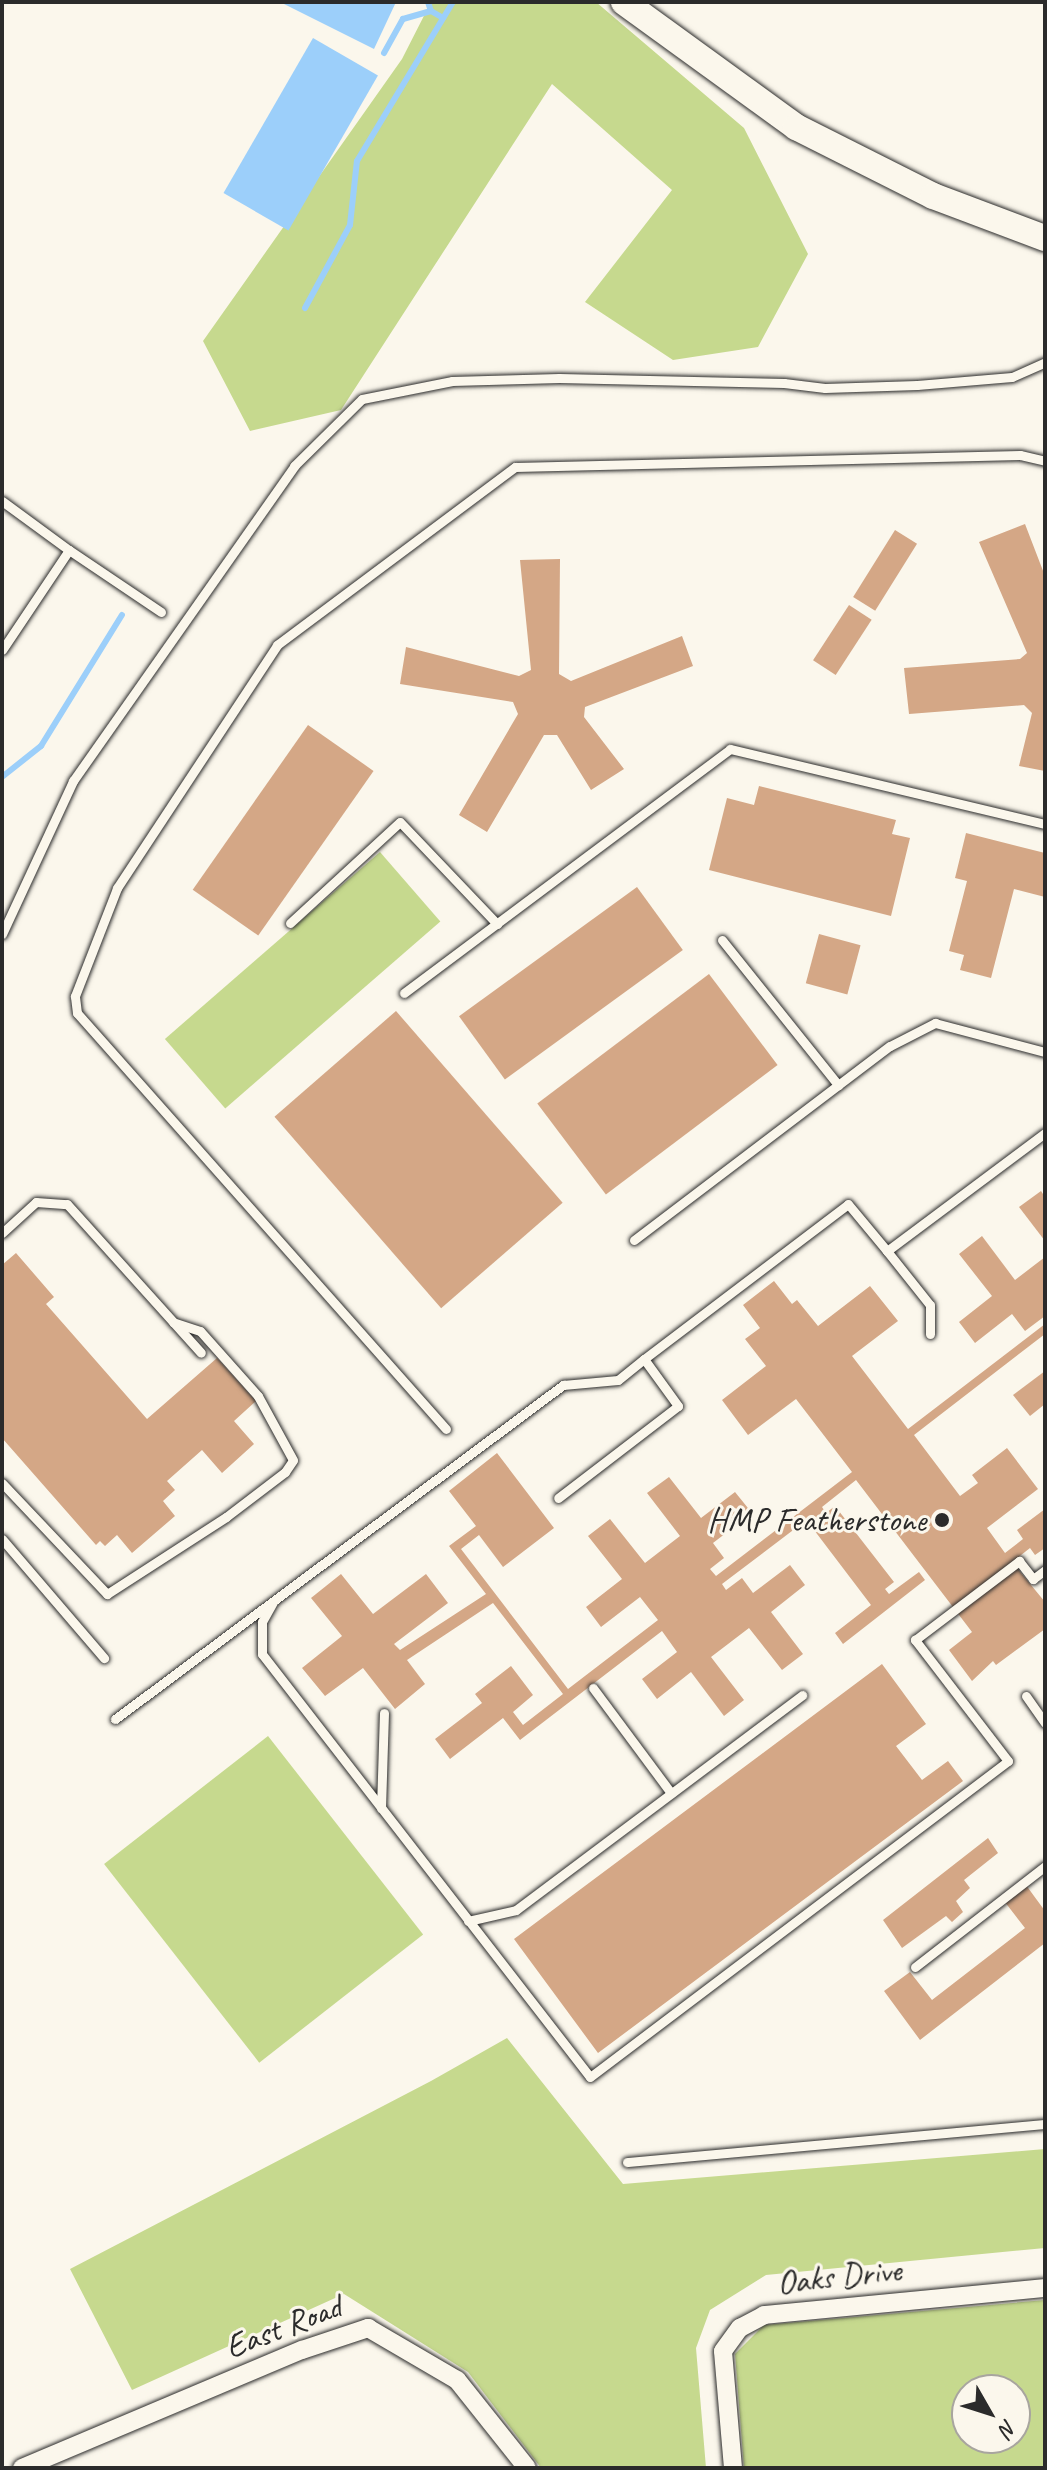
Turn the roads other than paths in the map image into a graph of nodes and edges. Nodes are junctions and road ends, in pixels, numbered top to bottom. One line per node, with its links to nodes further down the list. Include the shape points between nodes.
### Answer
1 (624, 2): 2 (street, via 796,127 933,196)
2 (1045, 238)
3 (1045, 362): 12 (lane, via 1012,377 917,385 825,388 559,378 452,381 362,399 294,466 73,781)
4 (1045, 461): 25 (lane, via 1020,455 515,467 277,645 117,888 75,996 77,1013)
5 (2, 501): 6 (lane)
6 (69, 550): 7 (lane); 8 (lane)
7 (161, 612)
8 (2, 650)
9 (1045, 824): 11 (lane, via 730,749)
10 (290, 923): 11 (lane, via 400,822)
11 (497, 924): 14 (lane)
12 (2, 934)
13 (722, 940): 16 (lane)
14 (404, 993)
15 (1045, 1052): 16 (lane, via 935,1023 890,1046)
16 (838, 1085): 19 (lane)
17 (1045, 1133): 20 (lane)
18 (2, 1233): 21 (lane, via 36,1202 67,1204)
19 (634, 1240)
20 (887, 1251): 22 (lane, via 930,1305); 24 (lane, via 848,1204)
21 (173, 1322): 23 (lane); 26 (lane, via 200,1331 258,1396 293,1460 285,1472 107,1594)
22 (930, 1334)
23 (201, 1353)
24 (644, 1359): 27 (lane, via 678,1406); 30 (lane, via 618,1380 563,1385)
25 (446, 1429)
26 (2, 1483)
27 (558, 1498)
28 (2, 1539): 31 (lane)
29 (1045, 1570): 41 (lane, via 1033,1579 1019,1561 915,1640 1008,1761 590,2077)
30 (273, 1602): 36 (lane); 39 (lane, via 262,1622 262,1654)
31 (104, 1658)
32 (593, 1688): 38 (lane)
33 (802, 1695): 38 (lane)
34 (1026, 1696): 37 (lane)
35 (384, 1713): 39 (lane)
36 (115, 1719)
37 (1045, 1723)
38 (671, 1793): 41 (lane, via 516,1910)
39 (381, 1808): 41 (lane)
40 (1045, 1866): 42 (lane)
41 (468, 1921)
42 (915, 1967)
43 (1045, 2124): 44 (lane)
44 (627, 2162)
45 (1045, 2288): 48 (street, Oaks Drive, via 764,2315 740,2328 723,2351)
46 (22, 2468): 47 (street, East Road, via 302,2350 368,2328 457,2380)
47 (527, 2468)
48 (733, 2468)

